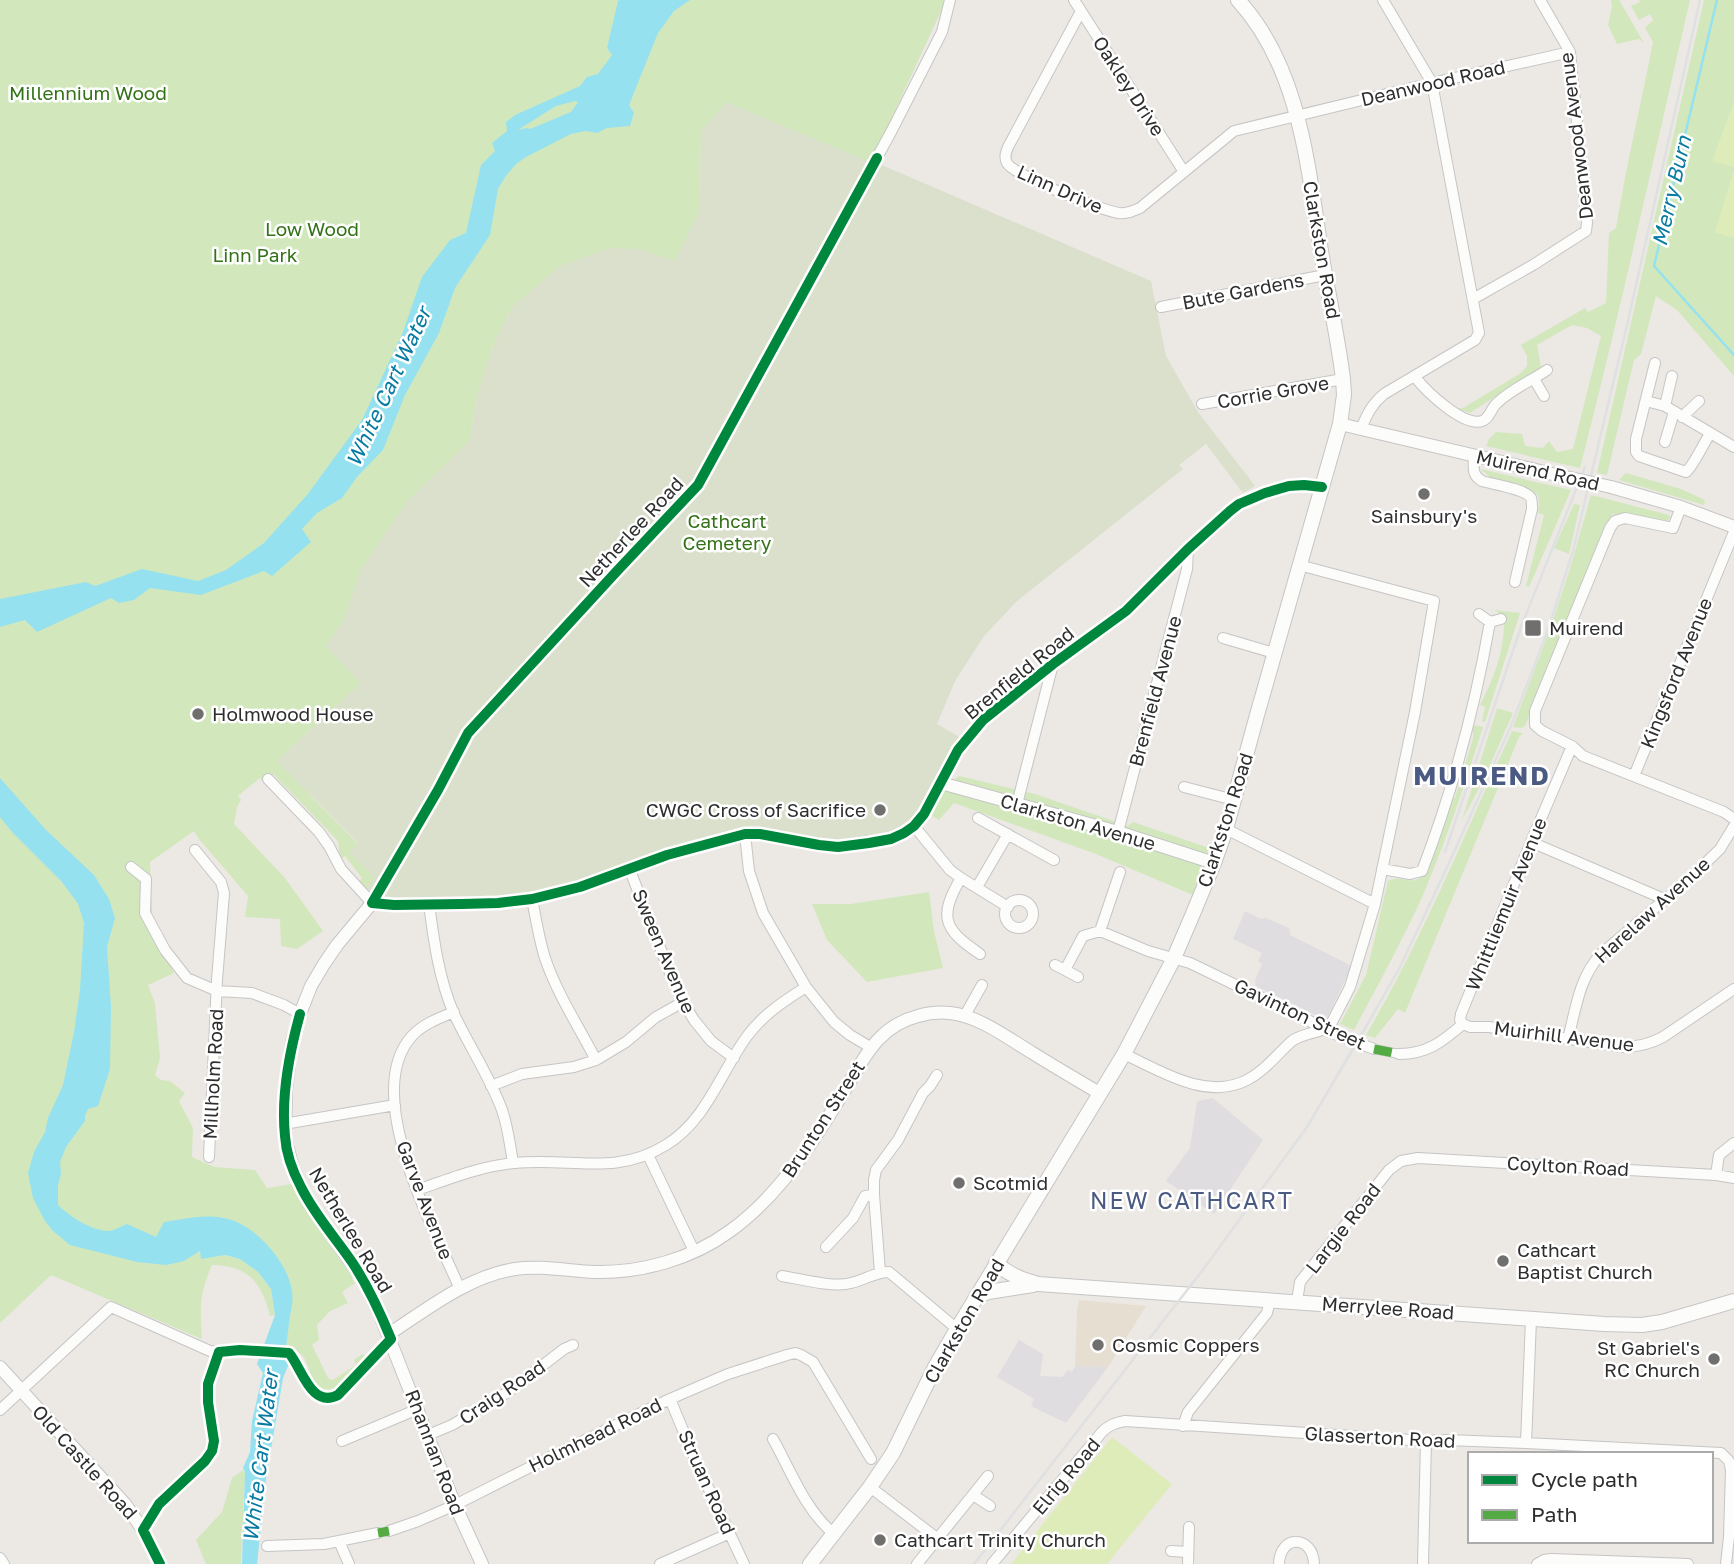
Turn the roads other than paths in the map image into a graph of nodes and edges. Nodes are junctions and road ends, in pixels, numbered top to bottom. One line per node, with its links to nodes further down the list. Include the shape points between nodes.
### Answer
1 (950, 0): 70 (street, Netherlee Road, via 942,32 877,158 698,485 468,733)
2 (1074, 0): 6 (street, Oakley Drive)
3 (1238, 0): 9 (main road, Clarkston Road, via 1271,47)
4 (1383, 0): 8 (street)
5 (1541, 0): 7 (street, Deanwood Avenue)
6 (1081, 11): 10 (street, Oakley Drive); 10 (street, Linn Drive, via 1008,147 1007,163 1039,183 1122,214 1140,208)
7 (1570, 52): 8 (street, Deanwood Road); 12 (street, Deanwood Avenue, via 1586,231)
8 (1432, 83): 9 (street, Deanwood Road); 12 (street)
9 (1297, 116): 10 (street, Linn Drive, via 1234,131); 11 (main road, Clarkston Road)
10 (1184, 172)
11 (1325, 275): 13 (street, Bute Gardens); 18 (main road, Clarkston Road)
12 (1473, 299): 17 (street, via 1479,333 1475,340)
13 (1161, 307)
14 (1655, 363): 21 (street)
15 (1547, 370): 19 (street)
16 (1672, 376): 24 (street)
17 (1415, 377): 19 (street, via 1457,415 1474,421 1484,421 1497,404); 26 (street, via 1384,394 1367,413)
18 (1343, 379): 23 (street, Corrie Grove); 25 (main road, Clarkston Road)
19 (1534, 379): 20 (street)
20 (1544, 396)
21 (1646, 401): 24 (street); 27 (street, via 1636,439 1639,456 1686,472)
22 (1699, 401): 24 (street)
23 (1202, 404)
24 (1674, 412): 27 (street); 28 (street)
25 (1340, 424): 26 (street, Muirend Road); 31 (main road, Clarkston Road)
26 (1361, 429): 30 (street, Muirend Road)
27 (1710, 433): 29 (street)
28 (1665, 442)
29 (1734, 447)
30 (1474, 456): 32 (street, Muirend Road, bridge); 36 (street, via 1476,478 1530,496 1532,509)
31 (1322, 487): 34 (street, Brenfield Road, via 1289,486 1239,504); 37 (main road, Clarkston Road)
32 (1681, 507): 33 (street, Muirend Road); 43 (street, via 1673,528 1625,518 1610,528 1535,710 1535,725)
33 (1734, 529): 44 (street, Kingsford Avenue)
34 (1188, 548): 42 (street, Brenfield Road, via 1126,611); 55 (street, Brenfield Avenue, via 1187,569)
35 (1506, 558): 36 (street)
36 (1520, 561): 38 (street)
37 (1299, 565): 41 (main road, Clarkston Road); 64 (street, via 1434,601)
38 (1516, 582)
39 (1479, 614): 64 (street, via 1496,621 1453,785 1422,870 1410,874)
40 (1223, 638): 41 (street)
41 (1274, 653): 48 (main road, Clarkston Road)
42 (1053, 664): 46 (street, Brenfield Road, via 983,720 958,750); 49 (street)
43 (1572, 746): 44 (street, via 1583,756); 58 (street, Whittliemuir Avenue)
44 (1634, 776): 51 (street)
45 (268, 779): 70 (street, via 320,832 341,869)
46 (941, 783): 49 (street, Clarkston Avenue); 52 (street, Brenfield Road)
47 (1184, 787): 48 (street)
48 (1234, 800): 54 (main road, Clarkston Road)
49 (1017, 804): 55 (street, Clarkston Avenue)
50 (978, 818): 57 (street)
51 (1734, 819)
52 (914, 826): 56 (street, via 891,839 838,847); 66 (street)
53 (1734, 827): 69 (street, Harelaw Avenue, via 1720,849)
54 (1226, 829): 61 (main road, Clarkston Road); 72 (street)
55 (1118, 832): 61 (street, Clarkston Avenue)
56 (745, 834): 63 (street); 79 (street, via 749,871 762,913)
57 (1008, 834): 60 (street); 67 (street)
58 (1531, 842): 69 (street); 86 (street, Whittliemuir Avenue, via 1461,1014)
59 (195, 850): 81 (street, Millholm Road, via 221,882 224,893)
60 (1054, 860)
61 (1214, 863): 76 (main road, Clarkston Road)
62 (131, 867): 81 (street, Millholm Road, via 146,879 145,912 165,950 187,978)
63 (629, 868): 68 (street); 82 (street, Sween Avenue)
64 (1382, 869): 72 (street)
65 (1120, 872): 74 (street)
66 (961, 878): 67 (street); 75 (street, via 950,898 947,920 954,935)
67 (977, 887): 73 (street)
68 (532, 899): 71 (street); 94 (street, via 550,972)
69 (1664, 899): 88 (street, Harelaw Avenue, via 1591,965)
70 (372, 903): 71 (street); 84 (street, Netherlee Road, via 324,964)
71 (429, 904): 83 (street, via 437,957)
72 (1375, 904): 87 (street, via 1350,987)
73 (1008, 907)
74 (1100, 931): 76 (street, Gavinton Street); 77 (street, via 1083,936 1060,968)
75 (980, 954)
76 (1174, 958): 87 (street, Gavinton Street); 91 (main road, Clarkston Road)
77 (1078, 977)
78 (982, 985): 85 (street)
79 (806, 987): 89 (street, via 834,1022); 93 (street, via 771,1010)
80 (1734, 989): 88 (street, Muirhill Avenue, via 1653,1042 1623,1047)
81 (217, 991): 84 (street, Millholm Road, via 252,993); 104 (street, Millholm Road)
82 (683, 1002): 93 (street, Sween Avenue, via 710,1041); 94 (street)
83 (454, 1012): 97 (street); 100 (street, Garve Avenue, via 420,1028 405,1044 394,1071)
84 (300, 1014): 101 (street, Netherlee Road, via 292,1042)
85 (964, 1017): 89 (street, Brunton Street, via 949,1013 918,1016 897,1025); 99 (street, Brunton Street)
86 (1463, 1024): 88 (street, Muirhill Avenue); 92 (street, Gavinton Street, via 1435,1046)
87 (1324, 1030): 90 (street, Gavinton Street); 91 (street, via 1294,1039 1265,1068 1234,1085 1185,1083)
88 (1567, 1038)
89 (870, 1047): 112 (street, Brunton Street, via 818,1133 777,1188 740,1224)
90 (1374, 1049): 92 (street, Gavinton Street)
91 (1124, 1054): 99 (main road, Clarkston Road)
92 (1399, 1054)
93 (734, 1058): 103 (street, via 689,1127)
94 (596, 1060): 97 (street, via 522,1074)
95 (937, 1075): 98 (street)
96 (912, 1085): 98 (street)
97 (491, 1086): 106 (street, via 506,1124)
98 (923, 1093): 110 (street, via 876,1170)
99 (1099, 1093): 113 (main road, Clarkston Road)
100 (394, 1105): 101 (street); 109 (street, Garve Avenue)
101 (284, 1124): 124 (street, Netherlee Road, via 300,1186 364,1281)
102 (1734, 1143): 107 (street, via 1719,1155)
103 (649, 1155): 106 (street, via 609,1164); 112 (street)
104 (209, 1157)
105 (1401, 1161): 107 (street, Coylton Road, via 1418,1158); 120 (street, Largie Road, via 1300,1282)
106 (513, 1163): 109 (street)
107 (1716, 1175): 108 (street, Coylton Road)
108 (1734, 1178)
109 (417, 1190): 117 (street, Garve Avenue)
110 (874, 1195): 111 (street, via 865,1196 852,1219); 114 (street)
111 (826, 1247)
112 (695, 1251): 117 (street, Brunton Street, via 656,1265 614,1271 513,1269)
113 (992, 1268): 116 (main road, Merrylee Road); 118 (main road, Clarkston Road)
114 (880, 1272): 115 (street, via 850,1284); 123 (street, via 899,1279)
115 (782, 1276)
116 (1033, 1285): 118 (main road, Merrylee Road); 119 (main road, Merrylee Road)
117 (460, 1289): 124 (street, Brunton Street)
118 (976, 1297): 123 (main road, Clarkston Road)
119 (1270, 1300): 120 (main road, Merrylee Road); 134 (street, via 1268,1313 1188,1412)
120 (1297, 1301): 122 (main road, Merrylee Road)
121 (1734, 1301): 122 (main road, Merrylee Road, via 1642,1325)
122 (1531, 1319): 139 (street)
123 (957, 1329): 142 (main road, Clarkston Road, via 893,1453)
124 (390, 1337): 127 (street, via 332,1398 310,1388); 131 (street, Rhannan Road)
125 (573, 1345): 135 (street, Craig Road, via 508,1392)
126 (219, 1353): 127 (street, via 240,1350); 129 (street, via 111,1307); 147 (street, via 208,1384 212,1451 159,1504)
127 (291, 1356)
128 (0, 1367): 129 (street, Old Castle Road)
129 (21, 1390): 132 (street); 147 (street, Old Castle Road)
130 (670, 1399): 140 (street, Holmhead Road, via 738,1370 795,1353 802,1355 813,1362); 144 (street, Holmhead Road); 148 (street, Struan Road)
131 (418, 1409): 135 (street, Rhannan Road); 137 (street)
132 (0, 1410)
133 (1115, 1423): 134 (street, Glasserton Road); 164 (street, Elrig Road)
134 (1183, 1426): 138 (street, Glasserton Road)
135 (428, 1435): 144 (street, Rhannan Road)
136 (773, 1439): 149 (street, via 809,1505)
137 (342, 1441)
138 (1426, 1441): 139 (street, Glasserton Road); 168 (street)
139 (1525, 1443): 171 (street, Glasserton Road, via 1721,1453 1731,1470)
140 (871, 1459)
141 (988, 1476): 143 (street)
142 (870, 1487): 149 (main road, Clarkston Road); 150 (street)
143 (973, 1495): 145 (street); 150 (street)
144 (454, 1505): 151 (street, Holmhead Road, via 384,1532); 159 (street, Rhannan Road)
145 (990, 1506)
146 (1189, 1527): 154 (street)
147 (144, 1530): 157 (street, Old Castle Road)
148 (730, 1533): 160 (street); 161 (street, Struan Road)
149 (834, 1534): 162 (main road, Clarkston Road)
150 (939, 1539): 163 (street)
151 (339, 1541): 152 (street, Holmhead Road); 158 (street)
152 (268, 1546)
153 (1171, 1551): 154 (street)
154 (1188, 1552): 165 (street)
155 (0, 1558): 156 (street)
156 (4, 1564)
157 (160, 1564)
158 (349, 1564)
159 (482, 1564)
160 (660, 1564)
161 (744, 1564)
162 (810, 1564)
163 (917, 1564)
164 (992, 1564)
165 (1188, 1564)
166 (1279, 1564): 167 (street, via 1284,1546 1298,1542 1312,1552)
167 (1314, 1564)
168 (1423, 1564)
169 (1537, 1564): 170 (street, via 1551,1559)
170 (1688, 1564)
171 (1726, 1564)

